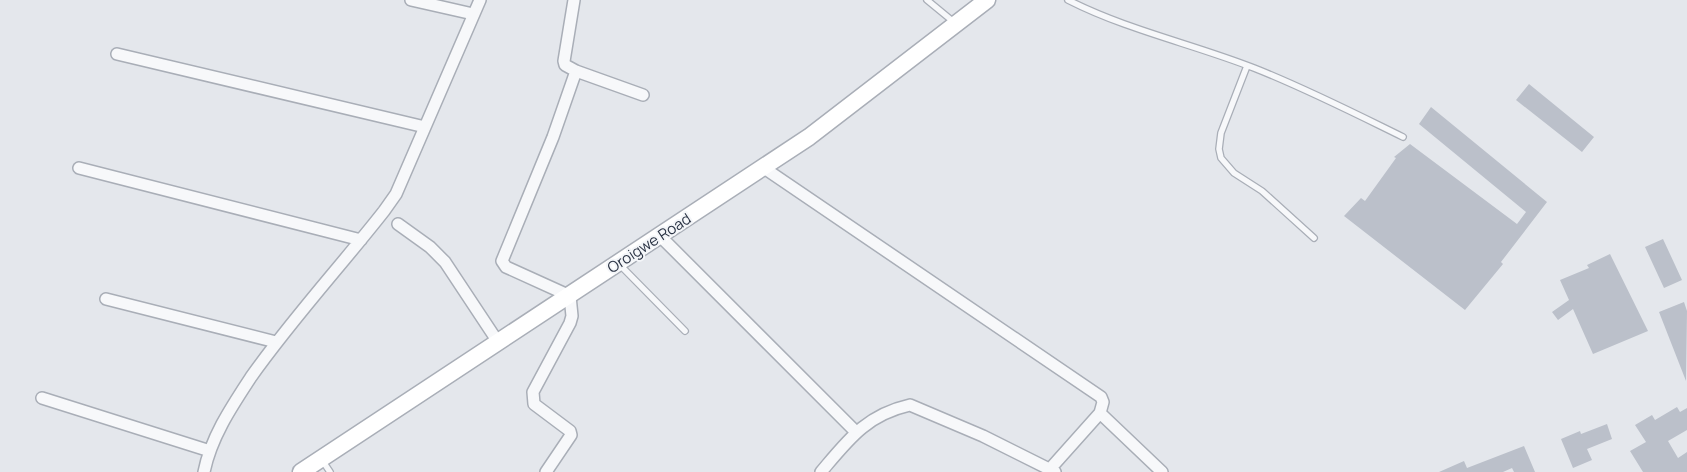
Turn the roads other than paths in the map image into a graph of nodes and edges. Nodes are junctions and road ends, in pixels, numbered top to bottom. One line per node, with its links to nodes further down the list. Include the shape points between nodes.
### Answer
1 (411, 0): 7 (street)
2 (480, 0): 7 (street)
3 (574, 0): 11 (street, via 564,61)
4 (927, 0): 8 (lane)
5 (987, 0): 8 (street, Oroigwe Road)
6 (1068, 0): 10 (lane)
7 (473, 14): 13 (street)
8 (956, 25): 16 (street, Oroigwe Road)
9 (117, 54): 13 (street)
10 (1247, 66): 14 (lane); 19 (lane, via 1220,133 1221,158 1234,173 1262,191)
11 (576, 71): 12 (street); 22 (street, via 553,137 502,261 506,268)
12 (643, 95)
13 (425, 127): 20 (street, via 396,194)
14 (1402, 137)
15 (79, 168): 20 (street)
16 (764, 168): 18 (street, Oroigwe Road); 28 (street, via 1092,390 1103,402)
17 (398, 224): 26 (street, via 445,262)
18 (660, 236): 21 (street, Oroigwe Road); 29 (street)
19 (1314, 238)
20 (361, 240): 25 (street)
21 (619, 263): 22 (street, Oroigwe Road); 24 (lane)
22 (570, 296): 26 (street, Oroigwe Road); 36 (street, via 570,324 532,399 571,435)
23 (106, 299): 25 (street)
24 (685, 331)
25 (276, 342): 30 (street, via 233,404)
26 (498, 342): 31 (street, Oroigwe Road)
27 (42, 398): 30 (street)
28 (1100, 413): 32 (street); 38 (street)
29 (855, 431): 32 (street, via 882,415 910,405); 37 (street)
30 (210, 451): 33 (street)
31 (321, 458): 34 (street, Oroigwe Road); 35 (lane)
32 (1052, 470)
33 (204, 472)
34 (301, 472)
35 (330, 472)
36 (546, 472)
37 (821, 472)
38 (1162, 472)

